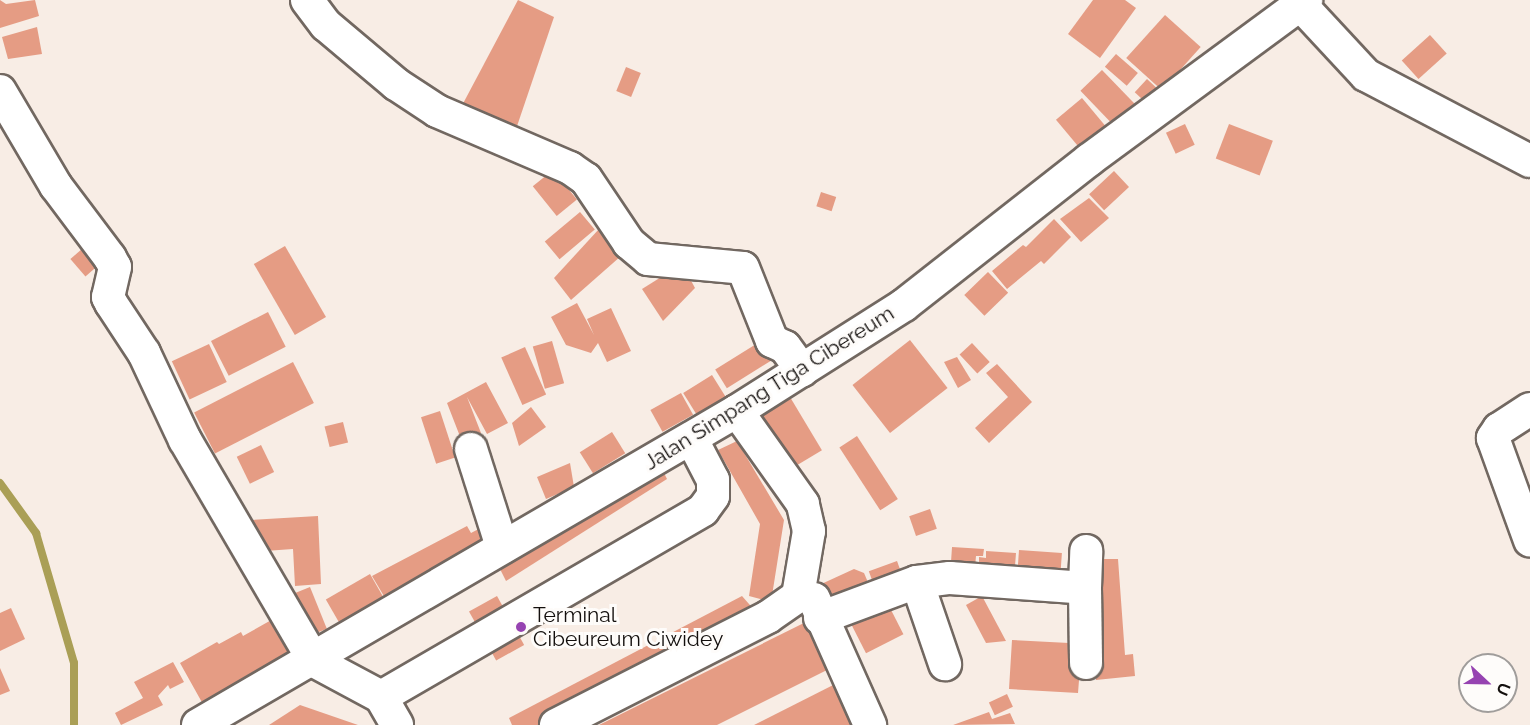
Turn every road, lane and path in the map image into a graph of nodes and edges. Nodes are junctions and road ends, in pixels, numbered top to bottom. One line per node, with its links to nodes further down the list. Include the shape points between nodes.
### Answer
1 (308, 0): 5 (street, via 326,24 372,66 421,100 504,142 570,168 586,179 629,243 648,259 743,268 772,341 784,347)
2 (1303, 2): 4 (street, via 1366,75); 5 (street, Jalan Simpang Tiga Cibereum, via 904,305)
3 (0, 91): 17 (street, via 56,186 115,267 108,297 111,303 144,353 185,440)
4 (1530, 161)
5 (802, 370): 7 (street, Jalan Simpang Tiga Cibereum)
6 (1530, 409): 10 (street, via 1499,429 1493,438)
7 (737, 411): 8 (street, Jalan Simpang Tiga Cibereum); 13 (street, via 803,504 809,531)
8 (691, 438): 11 (street, Jalan Simpang Tiga Cibereum); 20 (street, via 713,480 713,496 703,510)
9 (471, 449): 11 (street)
10 (1530, 540)
11 (502, 548): 17 (street, Jalan Simpang Tiga Cibereum)
12 (1086, 551): 15 (street)
13 (804, 572): 16 (street); 23 (street, via 798,597 768,617)
14 (917, 582): 15 (street, via 950,578); 16 (street); 19 (street)
15 (1085, 588): 18 (street)
16 (820, 618): 24 (street)
17 (314, 661): 20 (street); 21 (street, Jalan Simpang Tiga Cibereum)
18 (1086, 663)
19 (945, 664)
20 (381, 697): 22 (street)
21 (198, 725)
22 (396, 725)
23 (556, 725)
24 (870, 725)

